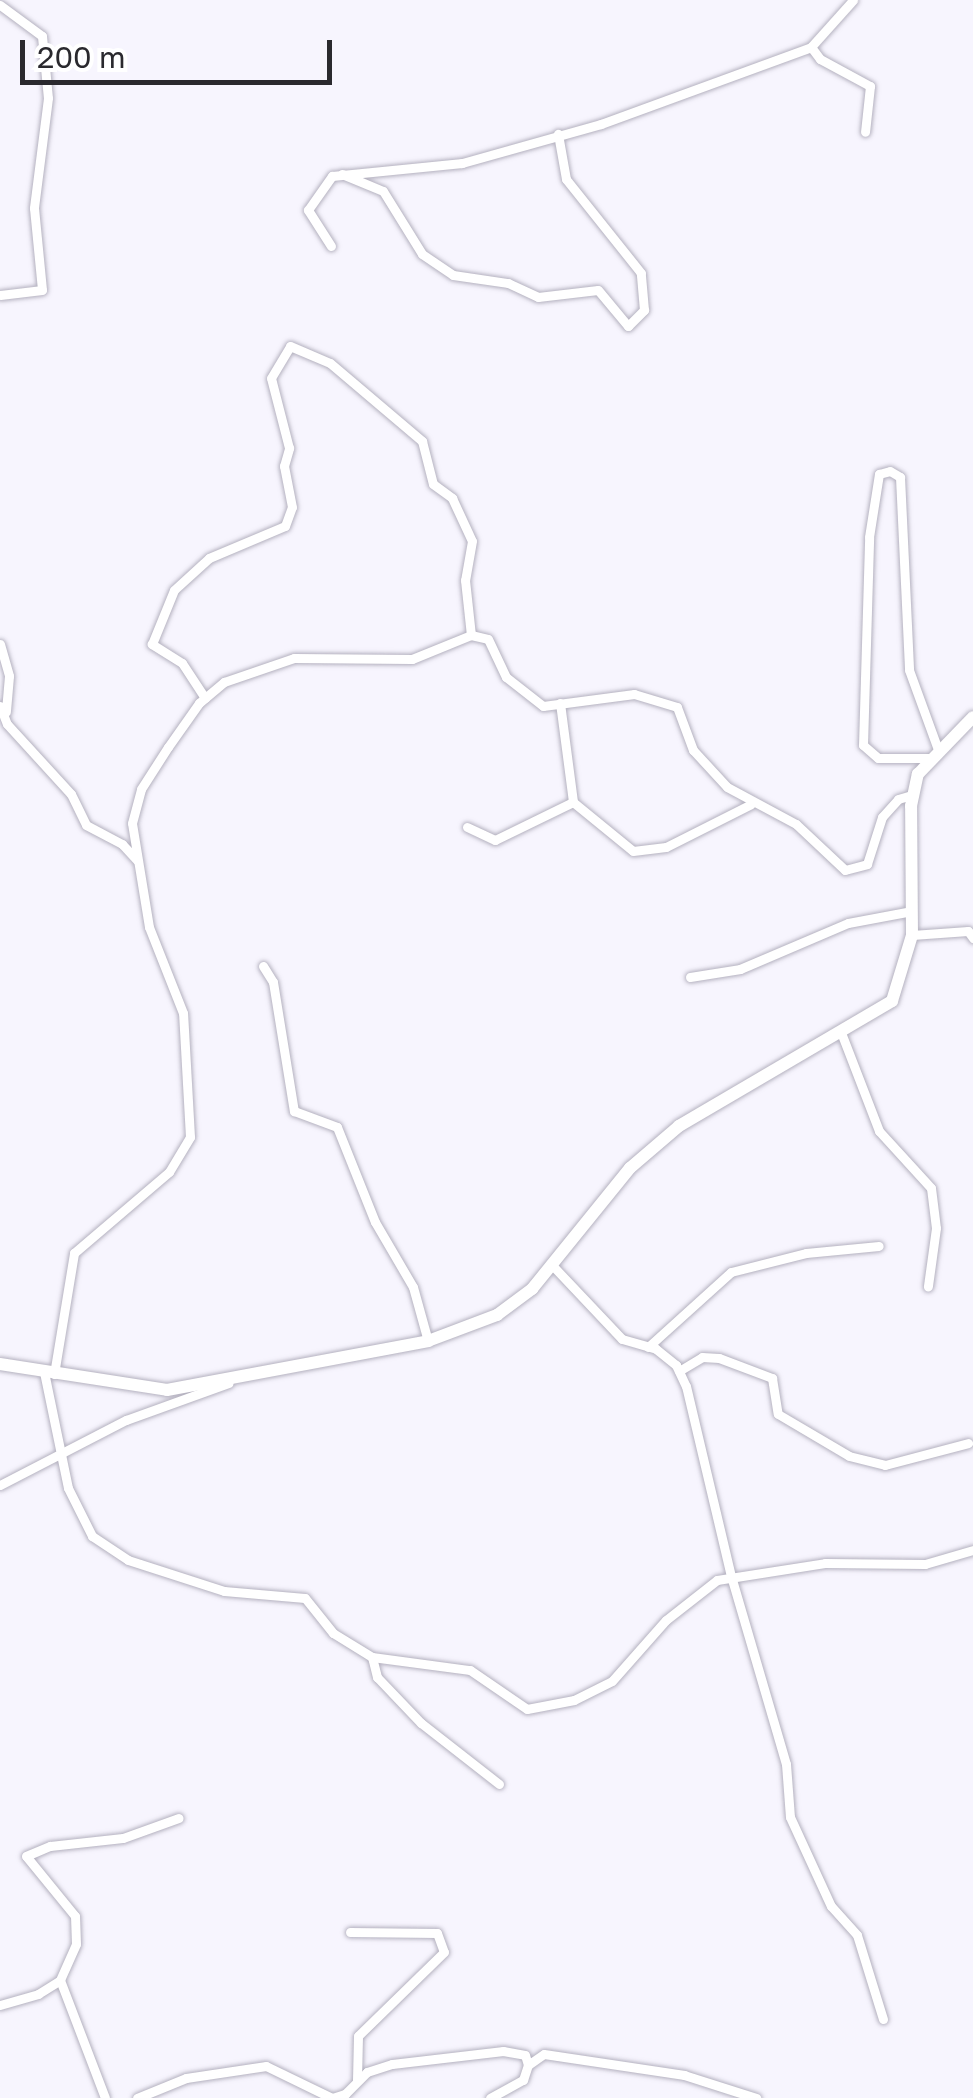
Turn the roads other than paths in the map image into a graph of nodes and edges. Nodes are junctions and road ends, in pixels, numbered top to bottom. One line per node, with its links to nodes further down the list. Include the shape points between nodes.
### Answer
1 (853, 0): 3 (street)
2 (0, 5): 8 (street, via 42,36 48,98 34,208 42,290)
3 (811, 47): 4 (street, via 820,59 870,86); 5 (street)
4 (864, 132)
5 (558, 134): 6 (street, via 462,163); 6 (street, via 566,179 641,273 644,310 628,326 598,290 538,296 508,282 453,276 422,254 383,191)
6 (342, 174): 7 (street, via 319,188 308,210)
7 (331, 246)
8 (0, 295)
9 (470, 635): 11 (street, via 412,659 294,658 224,682); 11 (street, via 465,580 472,540 452,498 433,484 422,440 330,363 290,346 271,378 289,448 284,466 292,507 285,526 197,569 174,590 152,644 182,663); 12 (street, via 488,639 506,677 534,702)
10 (0, 644): 15 (street, via 8,676)
11 (205, 698): 21 (street, via 142,789 132,822)
12 (560, 703): 18 (street); 19 (street, via 634,694 677,707 699,758)
13 (0, 706): 15 (street)
14 (973, 717): 16 (street)
15 (7, 724): 21 (street, via 71,794 86,826 122,844)
16 (933, 752): 16 (street, via 878,758 863,745 870,537 879,474 890,471 900,477 908,670); 17 (street)
17 (912, 796): 19 (street, via 898,799 882,817 867,864 856,871 845,870 796,824); 22 (street)
18 (573, 802): 19 (street, via 633,851 666,847); 20 (street, via 496,840)
19 (750, 804)
20 (466, 827)
21 (138, 862): 35 (street, via 149,927 183,1013 190,1137 170,1172 74,1252)
22 (912, 911): 23 (street); 26 (street, via 848,923 740,968)
23 (912, 935): 24 (street, via 968,931); 27 (street, via 892,1001)
24 (973, 938)
25 (263, 966): 31 (street, via 273,982 294,1111 336,1127 374,1222 413,1287)
26 (690, 977)
27 (842, 1035): 29 (street, via 679,1126 630,1168); 30 (street, via 879,1130 931,1188 936,1228)
28 (879, 1246): 32 (street, via 820,1250 730,1272)
29 (552, 1265): 31 (street, via 497,1315); 32 (street, via 622,1340)
30 (928, 1286)
31 (428, 1341): 36 (street)
32 (648, 1347): 34 (street)
33 (0, 1364): 35 (street)
34 (679, 1371): 37 (street, via 702,1357 772,1378 778,1414 886,1465); 41 (street)
35 (49, 1373): 36 (street, via 167,1390); 38 (street)
36 (236, 1380): 38 (street, via 126,1420)
37 (968, 1443)
38 (62, 1456): 39 (street); 42 (street, via 77,1509 104,1544 128,1560 224,1591 305,1598 333,1632)
39 (0, 1485)
40 (973, 1550): 41 (street, via 926,1564 825,1563)
41 (731, 1576): 42 (street, via 666,1620 612,1681 544,1707 528,1708 470,1670); 48 (street, via 786,1764 790,1817 830,1906 856,1935)
42 (372, 1658): 43 (street, via 376,1676 421,1723)
43 (498, 1784)
44 (179, 1818): 46 (street, via 123,1838 50,1846 26,1856 75,1916 76,1944)
45 (350, 1932): 50 (street, via 437,1933 444,1952 358,2036)
46 (60, 1980): 47 (street); 51 (street)
47 (0, 2005)
48 (882, 2020)
49 (528, 2065): 50 (street, via 525,2055 503,2052 392,2064); 53 (street, via 523,2080); 54 (street, via 544,2054 632,2066 726,2085)
50 (357, 2082): 52 (street, via 332,2098 266,2066 186,2078)
51 (105, 2098)
52 (137, 2098)
53 (490, 2098)
54 (756, 2098)

